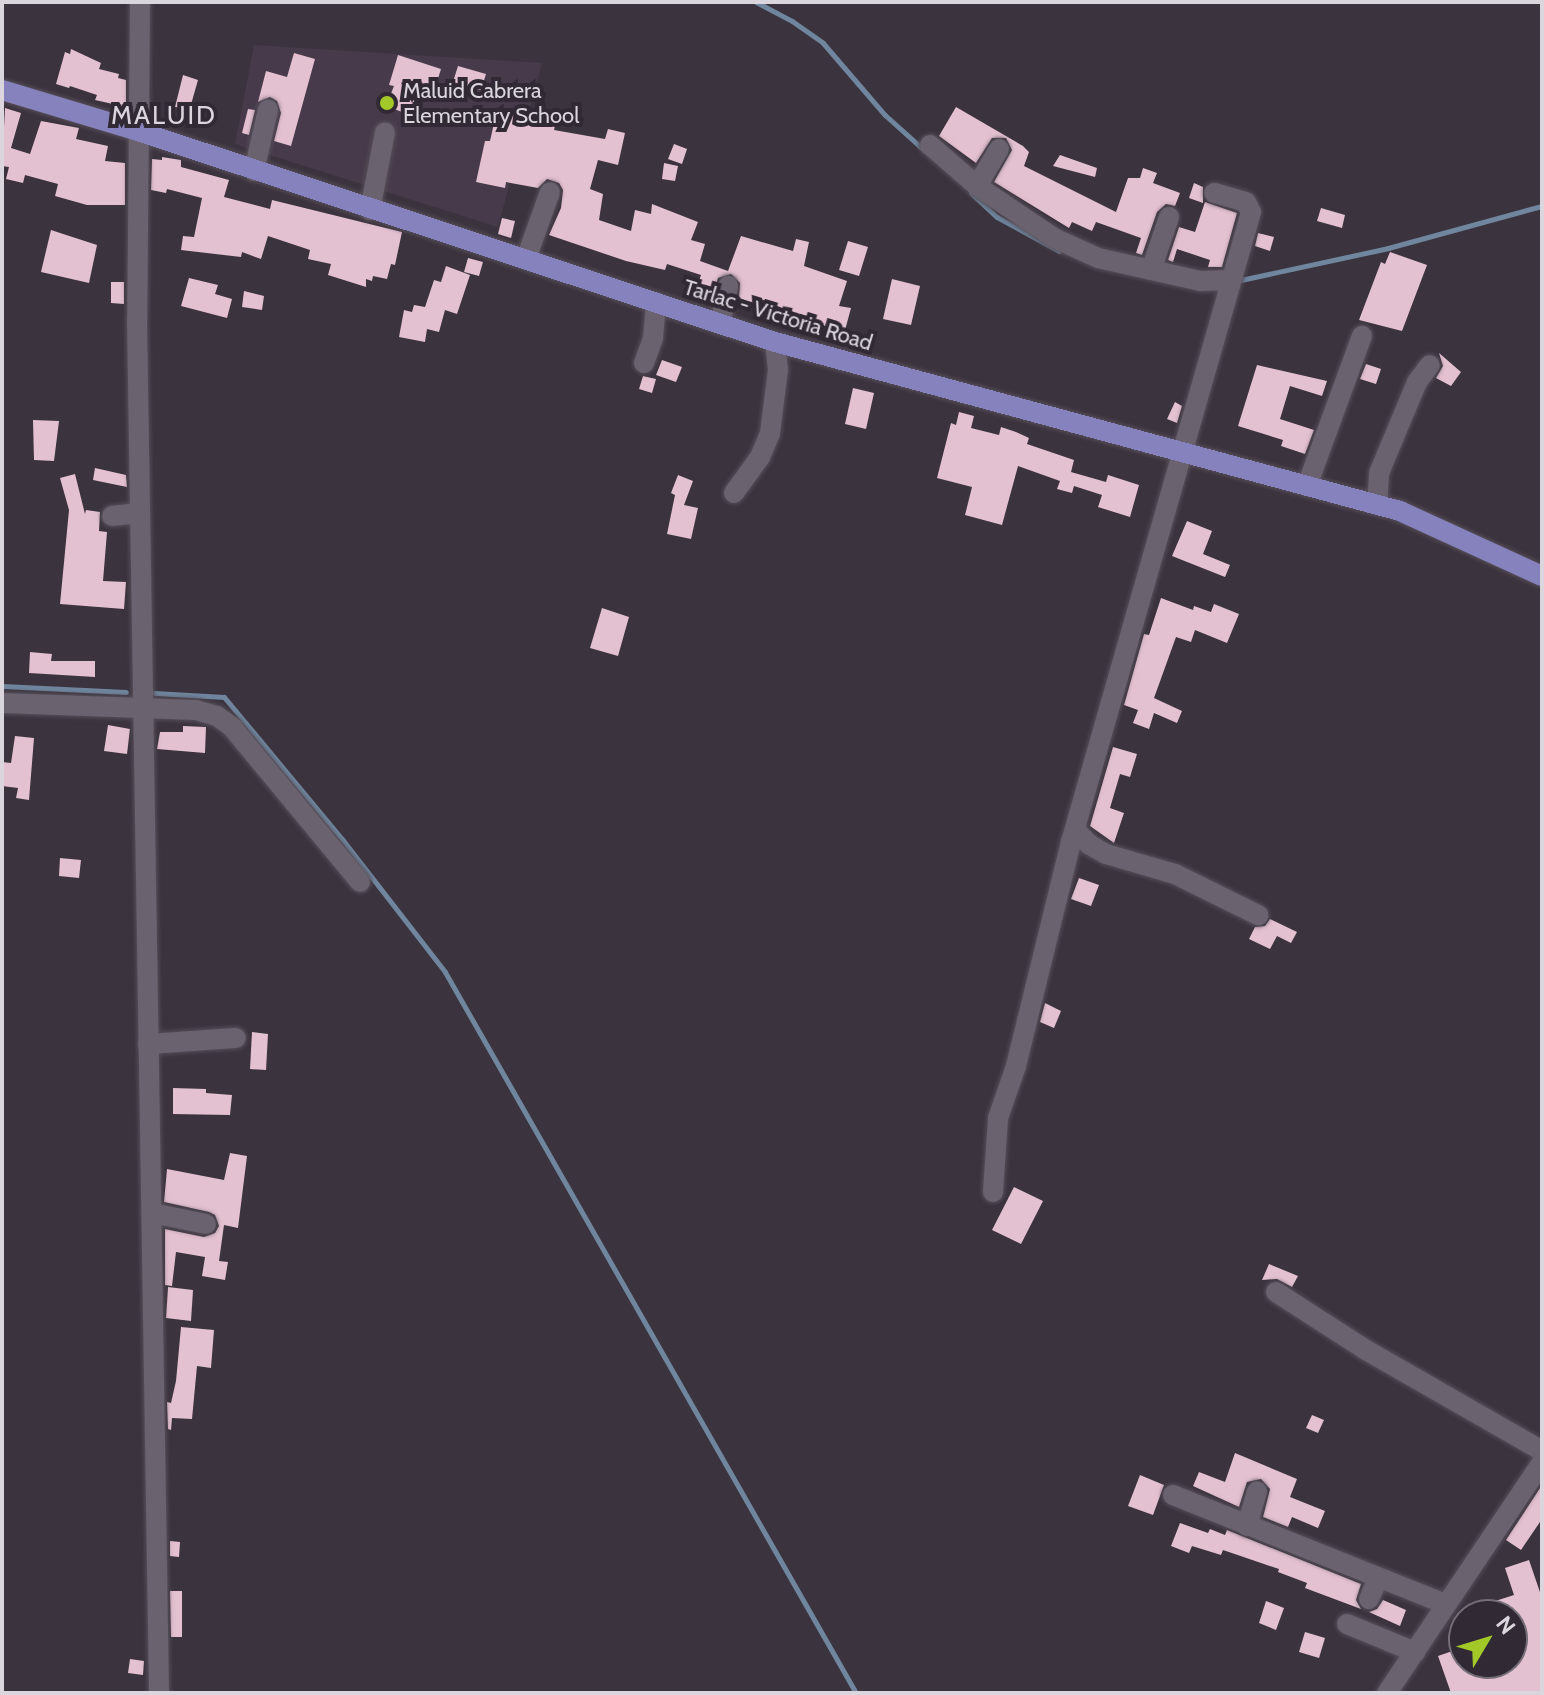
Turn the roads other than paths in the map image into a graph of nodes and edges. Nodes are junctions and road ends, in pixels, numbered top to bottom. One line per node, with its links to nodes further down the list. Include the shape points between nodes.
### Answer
1 (140, 2): 4 (street)
2 (2, 90): 4 (main road, Tarlac - Victoria Road)
3 (268, 110): 8 (street)
4 (141, 132): 8 (main road, Tarlac - Victoria Road); 28 (street)
5 (385, 132): 12 (street)
6 (930, 145): 9 (street)
7 (999, 149): 9 (street)
8 (254, 171): 12 (main road, Tarlac - Victoria Road)
9 (977, 186): 15 (street, via 1054,238 1098,258)
10 (550, 192): 14 (street)
11 (1214, 193): 16 (street, via 1246,202 1251,212)
12 (370, 210): 14 (main road, Tarlac - Victoria Road)
13 (1169, 217): 15 (street)
14 (526, 259): 18 (main road, Tarlac - Victoria Road)
15 (1151, 270): 16 (street, via 1200,281)
16 (1230, 280): 24 (street)
17 (728, 286): 19 (street)
18 (656, 302): 19 (main road, Tarlac - Victoria Road); 22 (street, via 653,338)
19 (720, 324): 21 (main road, Tarlac - Victoria Road)
20 (1362, 336): 25 (street)
21 (775, 342): 24 (main road, Tarlac - Victoria Road); 26 (street, via 778,370 770,433)
22 (644, 363)
23 (1430, 365): 27 (street, via 1417,382 1379,473)
24 (1184, 456): 25 (main road, Tarlac - Victoria Road); 33 (street)
25 (1307, 486): 27 (main road, Tarlac - Victoria Road)
26 (734, 493)
27 (1377, 505): 30 (main road, Tarlac - Victoria Road, via 1459,535)
28 (140, 513): 29 (street); 32 (street)
29 (112, 516)
30 (1542, 576)
31 (2, 703): 32 (street)
32 (144, 707): 34 (street, via 207,712 223,719); 37 (street)
33 (1075, 830): 35 (street, via 1106,854 1175,874); 38 (street, via 998,1118)
34 (360, 882)
35 (1258, 915)
36 (236, 1038): 37 (street)
37 (148, 1044): 39 (street)
38 (993, 1192)
39 (152, 1213): 40 (street); 52 (street)
40 (206, 1224)
41 (1276, 1292): 42 (street)
42 (1542, 1451)
43 (1542, 1462): 49 (street)
44 (1257, 1491): 46 (street)
45 (1173, 1495): 46 (street)
46 (1247, 1526): 47 (street)
47 (1378, 1579): 48 (street); 49 (street)
48 (1369, 1599)
49 (1446, 1604): 51 (street)
50 (1347, 1624): 51 (street)
51 (1415, 1652): 53 (street)
52 (159, 1693)
53 (1387, 1693)

